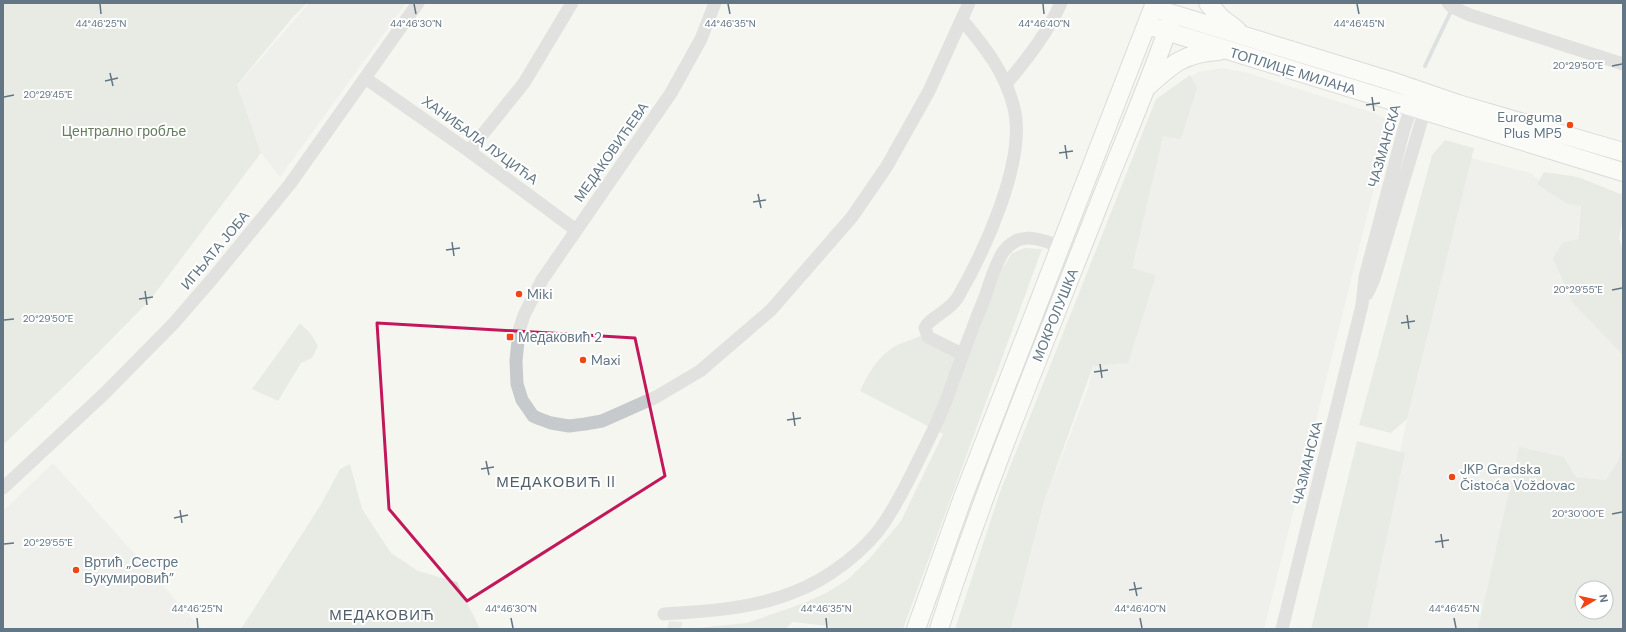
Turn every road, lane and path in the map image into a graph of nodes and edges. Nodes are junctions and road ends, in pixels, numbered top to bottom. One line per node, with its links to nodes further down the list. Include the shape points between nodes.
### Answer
1 (418, 3): 16 (street, ИГЊАТА ЈОБА)
2 (572, 3): 21 (street, via 524,83)
3 (715, 3): 24 (street, МЕДАКОВИЋЕВА, via 701,39 671,93 634,150)
4 (969, 3): 10 (street, МЕДАКОВИЋЕВА)
5 (1061, 3): 17 (street, via 1030,56)
6 (1208, 3): 13 (main road, via 1221,18)
7 (1448, 3): 15 (street, via 1470,16)
8 (1154, 5): 9 (main road, ТОПЛИЦЕ МИЛАНА); 11 (main road, МОКРОЛУШКА)
9 (1175, 9): 12 (main road, МОКРОЛУШКА); 13 (main road, ТОПЛИЦЕ МИЛАНА)
10 (962, 20): 17 (street, via 988,51); 24 (street, МЕДАКОВИЋЕВА, via 929,91 887,166 852,218 771,310 700,371 661,395 602,421 569,426 551,423 534,416 522,400 519,391 516,361 519,331 524,315 542,280)
11 (1147, 25): 12 (main road, ТОПЛИЦЕ МИЛАНА); 25 (main road, МОКРОЛУШКА)
12 (1167, 32): 14 (main road, ТОПЛИЦЕ МИЛАНА); 18 (main road, МОКРОЛУШКА)
13 (1242, 35): 19 (main road, ТОПЛИЦЕ МИЛАНА)
14 (1226, 51): 18 (main road, via 1204,52 1185,57); 20 (main road, ТОПЛИЦЕ МИЛАНА)
15 (1623, 64)
16 (364, 78): 21 (street, ХАНИБАЛА ЛУЦИЋА); 27 (street, ИГЊАТА ЈОБА, via 290,184 174,323 105,393)
17 (1006, 84): 26 (street, via 1014,109 1016,127 1015,147 1006,192 989,236 957,300 925,328 928,337)
18 (1145, 88): 30 (main road, МОКРОЛУШКА, via 1013,420)
19 (1423, 91): 20 (street, ЧАЗМАНСКА); 22 (main road, ТОПЛИЦЕ МИЛАНА, via 1458,104)
20 (1418, 110): 23 (main road, ТОПЛИЦЕ МИЛАНА); 31 (street, ЧАЗМАНСКА, via 1404,129 1365,277 1362,305)
21 (469, 151): 24 (street, ХАНИБАЛА ЛУЦИЋА)
22 (1621, 152): 23 (main road)
23 (1618, 170)
24 (576, 230)
25 (1060, 246): 26 (street, МОКРОЛУШКА, via 1037,238 1028,238 1015,241 1006,249 1000,256); 29 (main road, МОКРОЛУШКА, via 963,497)
26 (962, 354): 28 (street, МОКРОЛУШКА, via 944,406 907,483 876,533 848,560 803,589 784,596 750,605)
27 (3, 488)
28 (664, 614)
29 (916, 629)
30 (938, 629)
31 (1282, 629)

